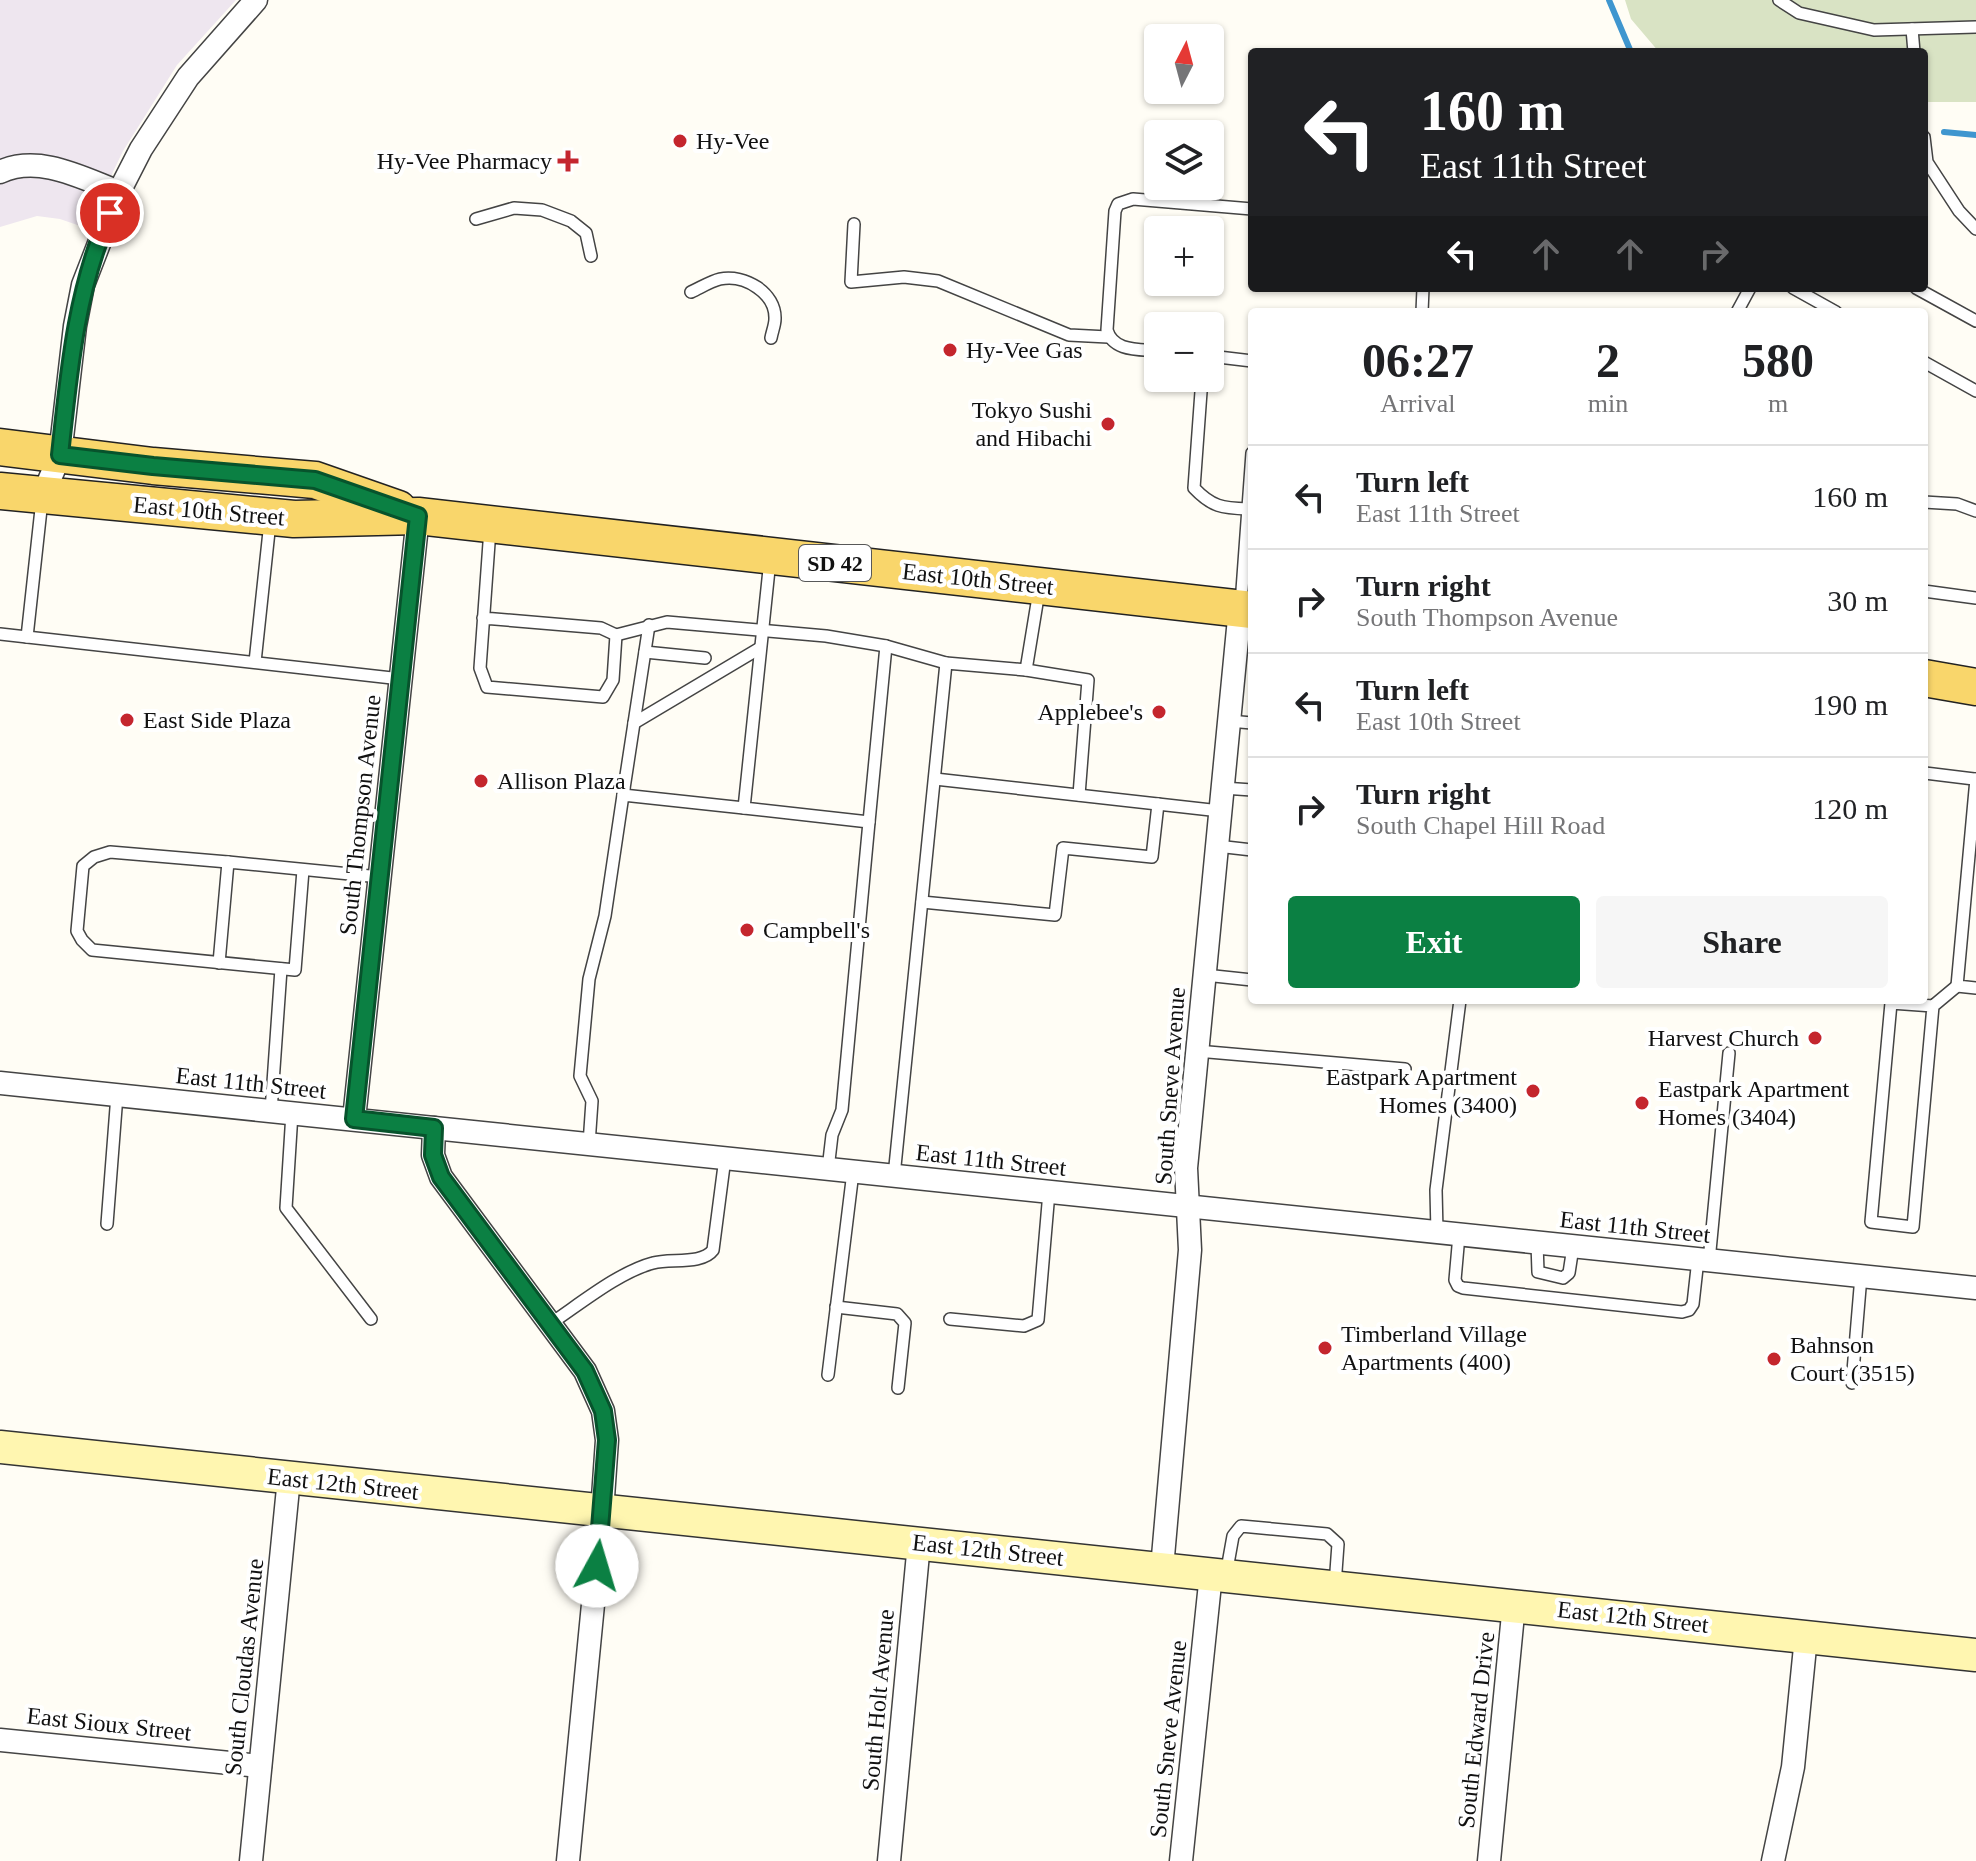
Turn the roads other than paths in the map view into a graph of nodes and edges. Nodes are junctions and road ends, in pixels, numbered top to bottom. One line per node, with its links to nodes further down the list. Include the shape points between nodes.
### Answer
1 (256, 0): 8 (street, via 188,77)
2 (1779, 0): 4 (lane, via 1799,13 1874,30)
3 (1976, 27): 4 (lane)
4 (1912, 29): 5 (lane)
5 (1914, 48)
6 (1928, 164): 12 (lane)
7 (0, 172): 8 (street, via 40,166)
8 (119, 192): 28 (street, via 80,301)
9 (1248, 209): 19 (lane, via 1133,199 1118,204)
10 (476, 219): 13 (lane, via 514,208 542,210 586,233)
11 (854, 224): 19 (lane, via 851,282 904,277 938,281 1069,335)
12 (1976, 229)
13 (591, 256)
14 (691, 292): 20 (lane, via 718,279 752,284 768,296 776,317)
15 (1800, 292): 17 (lane)
16 (1923, 292): 18 (lane)
17 (1829, 308)
18 (1976, 321)
19 (1108, 337): 21 (lane, via 1121,347)
20 (771, 338)
21 (1144, 349)
22 (1224, 358): 23 (lane)
23 (1248, 361)
24 (1928, 364): 25 (lane)
25 (1976, 391)
26 (1201, 392): 35 (lane, via 1194,488 1208,503)
27 (0, 447): 28 (main road, East 10th Street / SD 42)
28 (60, 455): 30 (street); 33 (main road, East 10th Street / SD 42, via 315,480)
29 (0, 491): 30 (main road, East 10th Street / SD 42)
30 (43, 495): 34 (main road, East 10th Street / SD 42); 48 (lane)
31 (1928, 502): 32 (lane)
32 (1976, 511)
33 (418, 516): 34 (main road, East 10th Street / SD 42); 36 (main road, East 10th Street / SD 42); 56 (street, South Thompson Avenue)
34 (270, 517): 53 (lane)
35 (1248, 517)
36 (490, 524): 38 (main road, East 10th Street / SD 42); 43 (lane)
37 (1248, 548): 42 (lane)
38 (771, 556): 39 (main road, East 10th Street / SD 42); 45 (lane)
39 (1040, 586): 42 (main road, East 10th Street / SD 42); 55 (lane)
40 (1928, 592): 41 (lane)
41 (1976, 598)
42 (1246, 609): 59 (street, South Sneve Avenue)
43 (483, 618): 47 (lane, via 601,628); 47 (lane, via 480,668 487,687 603,697 613,680)
44 (649, 625): 45 (lane); 47 (lane); 51 (lane)
45 (763, 629): 49 (lane); 50 (lane)
46 (0, 634): 48 (lane)
47 (616, 635)
48 (27, 637): 53 (lane)
49 (886, 646): 54 (lane); 72 (lane)
50 (760, 648): 60 (lane); 70 (lane)
51 (645, 652): 52 (lane); 60 (lane)
52 (705, 658)
53 (255, 662): 56 (lane)
54 (946, 663): 55 (lane); 63 (lane)
55 (1026, 670): 68 (lane, via 1088,680)
56 (401, 679): 77 (street, South Thompson Avenue)
57 (1928, 679): 58 (main road)
58 (1976, 687)
59 (1229, 721): 61 (lane); 65 (street, South Sneve Avenue)
60 (634, 723): 67 (lane)
61 (1248, 723)
62 (1928, 773): 64 (lane)
63 (935, 779): 68 (lane); 78 (lane)
64 (1975, 779): 83 (lane)
65 (1223, 788): 66 (lane); 71 (street, South Sneve Avenue)
66 (1248, 790)
67 (623, 795): 70 (lane); 97 (lane, via 605,916 589,979 580,1076 592,1101)
68 (1079, 795): 69 (lane)
69 (1158, 804): 71 (lane); 78 (lane, via 1152,857 1063,848 1055,915)
70 (744, 808): 72 (lane)
71 (1220, 811): 73 (street, South Sneve Avenue)
72 (869, 822): 99 (lane, via 842,1110)
73 (1217, 846): 74 (lane); 81 (street, South Sneve Avenue)
74 (1248, 850)
75 (228, 862): 76 (lane); 79 (lane); 79 (lane, via 110,852 94,857 83,866 78,918 77,931 92,950)
76 (303, 870): 77 (lane); 80 (lane, via 295,970)
77 (380, 877): 95 (street, South Thompson Avenue)
78 (922, 902): 101 (lane)
79 (219, 963): 80 (lane)
80 (281, 969): 94 (lane)
81 (1205, 975): 82 (lane); 89 (street, South Sneve Avenue)
82 (1248, 980)
83 (1957, 986): 84 (lane); 88 (lane)
84 (1976, 988)
85 (1459, 1004): 105 (lane, via 1436,1190)
86 (1891, 1004): 88 (lane, via 1871,1222 1913,1227)
87 (1905, 1004): 88 (lane)
88 (1933, 1006)
89 (1197, 1051): 91 (lane); 103 (street, South Sneve Avenue, via 1186,1168)
90 (1729, 1053): 108 (lane)
91 (1405, 1069)
92 (0, 1083): 93 (street, East 11th Street)
93 (117, 1095): 94 (street, East 11th Street); 104 (lane)
94 (282, 1112): 95 (street, East 11th Street); 114 (lane, via 286,1208)
95 (354, 1119): 96 (street, East 11th Street)
96 (434, 1128): 97 (street, East 11th Street); 116 (street, via 433,1155 441,1177)
97 (589, 1144): 98 (street, East 11th Street)
98 (725, 1158): 99 (street, East 11th Street); 116 (lane, via 709,1256 637,1269)
99 (828, 1169): 100 (street, East 11th Street)
100 (853, 1172): 101 (street, East 11th Street); 113 (lane)
101 (894, 1176): 102 (street, East 11th Street)
102 (1049, 1192): 103 (street, East 11th Street); 115 (lane, via 1038,1320 1024,1326)
103 (1188, 1206): 105 (street, East 11th Street); 124 (street, South Sneve Avenue, via 1190,1250)
104 (107, 1224)
105 (1448, 1233): 106 (street, East 11th Street); 112 (lane, via 1458,1286)
106 (1537, 1243): 107 (street, East 11th Street); 109 (lane, via 1538,1272)
107 (1573, 1247): 108 (street, East 11th Street); 109 (lane, via 1567,1277)
108 (1704, 1260): 110 (street, East 11th Street); 112 (lane, via 1693,1304 1682,1312)
109 (1553, 1276): 112 (lane)
110 (1861, 1276): 111 (street, East 11th Street); 118 (lane)
111 (1976, 1288)
112 (1551, 1298)
113 (836, 1307): 117 (lane); 119 (lane, via 902,1318)
114 (371, 1319)
115 (950, 1319)
116 (550, 1324): 122 (street, via 585,1371 603,1411 607,1440)
117 (828, 1375)
118 (1852, 1383)
119 (898, 1388)
120 (0, 1447): 121 (street, East 12th Street)
121 (289, 1478): 122 (street, East 12th Street); 131 (street, South Cloudas Avenue)
122 (602, 1512): 123 (street, East 12th Street); 133 (street)
123 (919, 1543): 124 (street, East 12th Street); 134 (street, South Holt Avenue)
124 (1162, 1568): 125 (street, East 12th Street)
125 (1219, 1575): 126 (street, East 12th Street); 126 (lane, via 1241,1526 1327,1534 1338,1544); 135 (street, South Sneve Avenue)
126 (1335, 1586): 127 (street, East 12th Street)
127 (1514, 1604): 128 (street, East 12th Street); 136 (street, South Edward Drive)
128 (1806, 1637): 129 (street, East 12th Street); 137 (street, via 1793,1767)
129 (1976, 1655)
130 (0, 1740): 131 (street, East Sioux Street)
131 (260, 1766): 132 (street, South Cloudas Avenue)
132 (251, 1861)
133 (568, 1861)
134 (889, 1861)
135 (1181, 1861)
136 (1489, 1861)
137 (1773, 1861)

